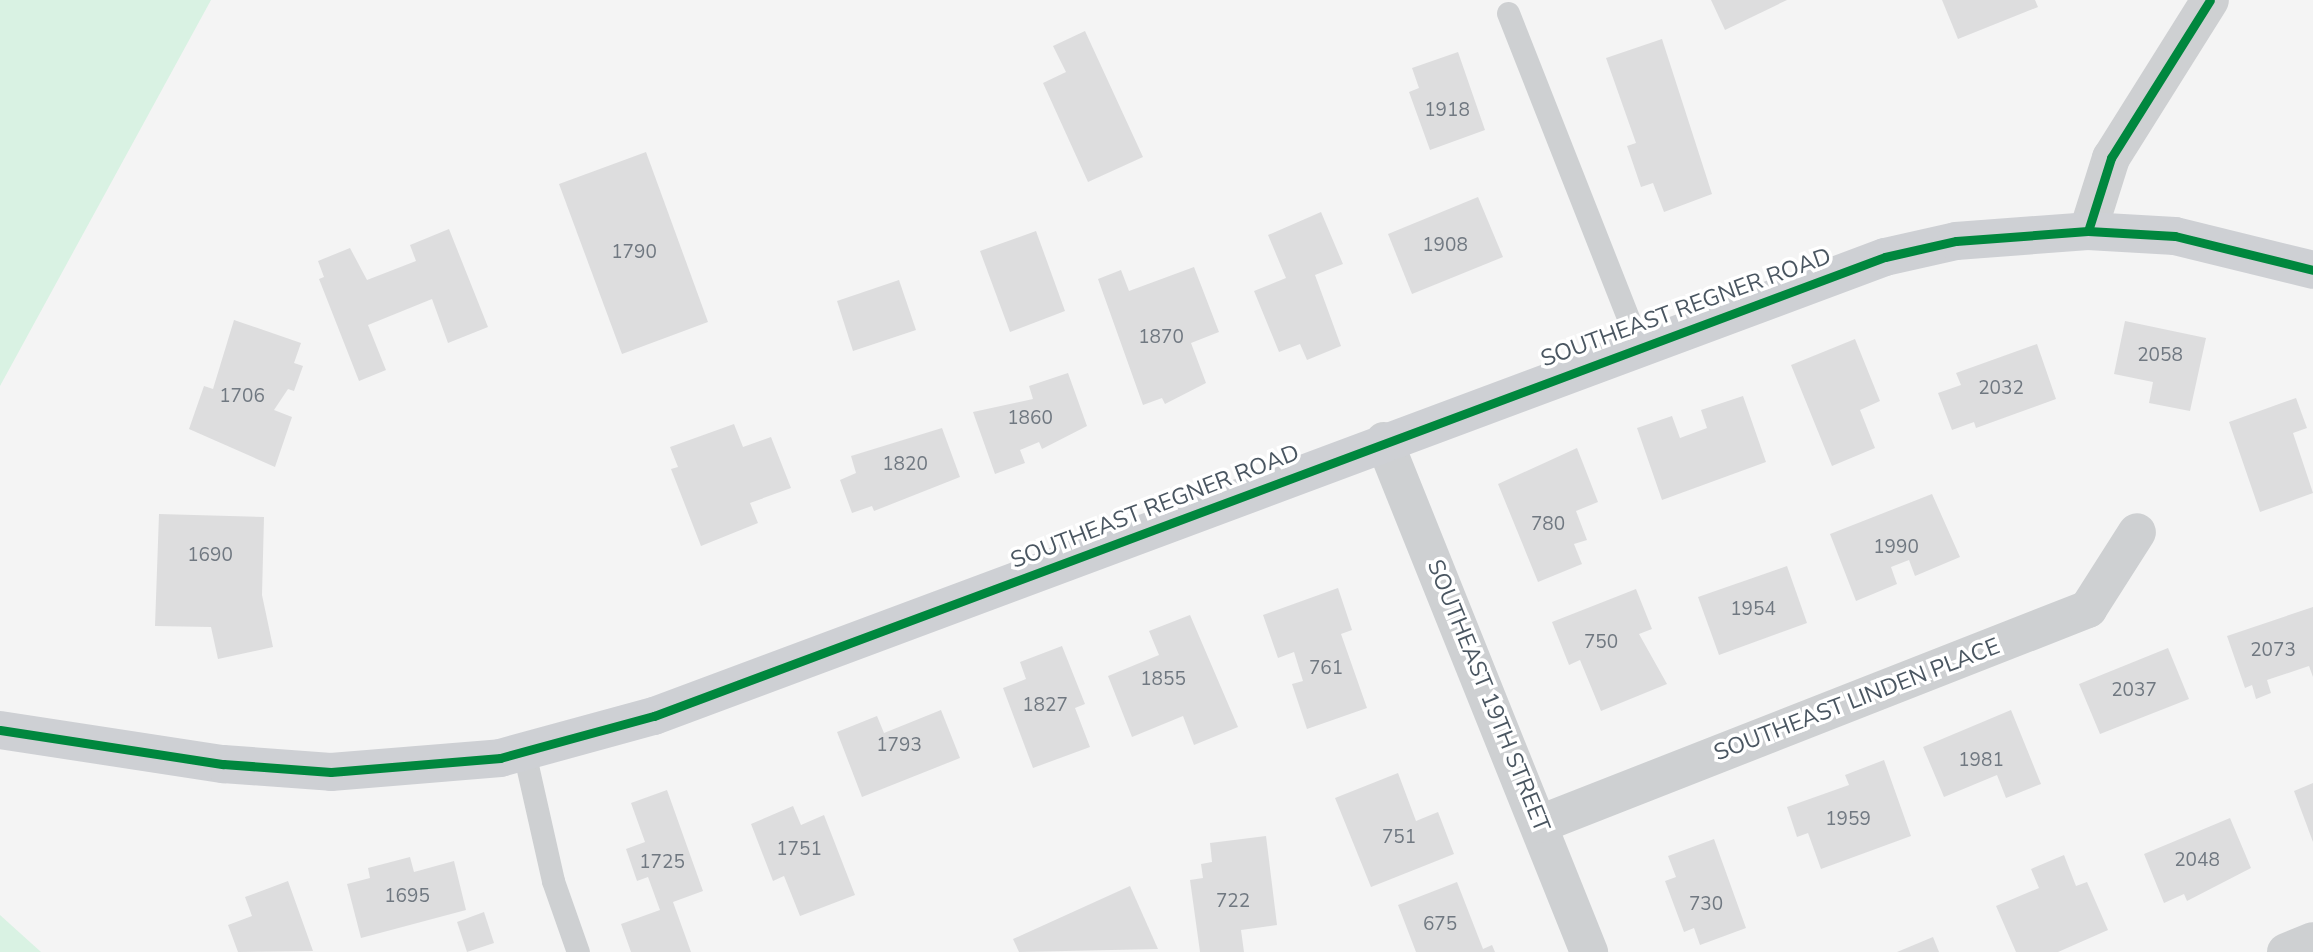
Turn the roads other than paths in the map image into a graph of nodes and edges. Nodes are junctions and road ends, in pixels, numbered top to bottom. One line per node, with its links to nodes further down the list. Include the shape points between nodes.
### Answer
1 (2210, 0): 3 (street, via 2111,158)
2 (1508, 13): 5 (lane)
3 (2088, 231): 4 (street, SOUTHEAST REGNER ROAD, via 2175,236); 5 (street, SOUTHEAST REGNER ROAD, via 1956,241 1885,257)
4 (2313, 270)
5 (1639, 345): 6 (street, SOUTHEAST REGNER ROAD)
6 (1384, 441): 9 (street, SOUTHEAST REGNER ROAD, via 654,716); 10 (street, SOUTHEAST 19TH STREET)
7 (2137, 532): 10 (street, SOUTHEAST LINDEN PLACE, via 2088,609)
8 (0, 730): 9 (street, SOUTHEAST REGNER ROAD, via 223,764 331,772 453,766)
9 (524, 752): 12 (lane, via 553,881)
10 (1540, 824): 13 (street, SOUTHEAST 19TH STREET)
11 (2313, 941): 14 (street)
12 (578, 952)
13 (1589, 952)
14 (2286, 952)

